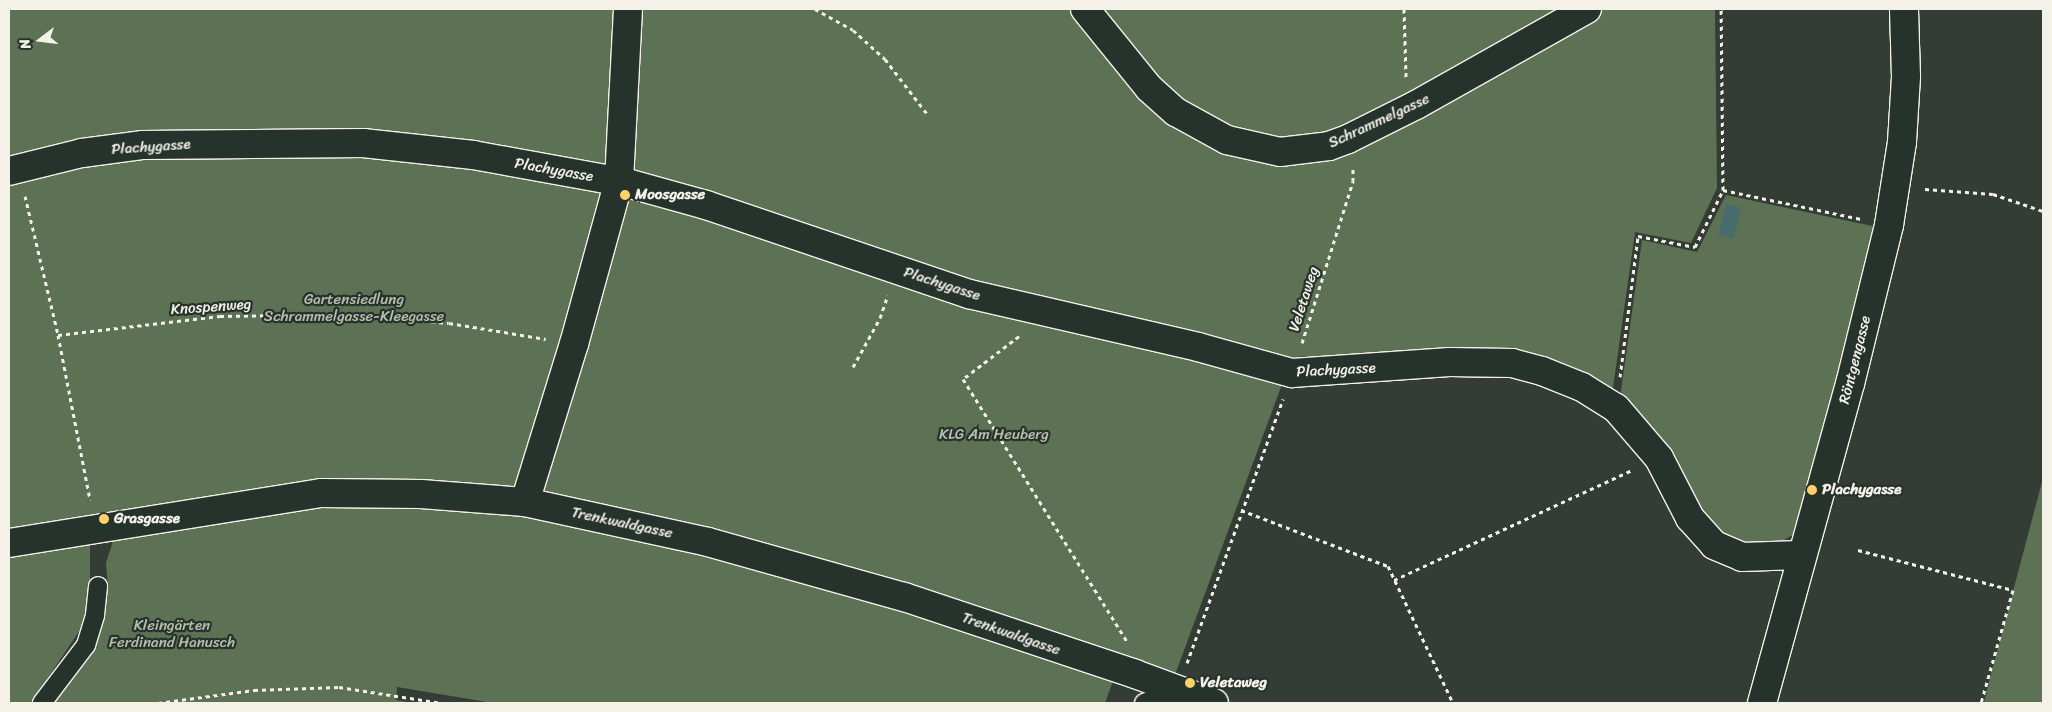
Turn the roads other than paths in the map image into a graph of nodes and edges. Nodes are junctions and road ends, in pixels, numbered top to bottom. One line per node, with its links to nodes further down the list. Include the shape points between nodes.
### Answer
1 (628, 9): 6 (street)
2 (1085, 9): 3 (street, Schrammelgasse, via 1159,98 1210,133 1280,152 1329,146 1348,139 1416,105)
3 (1586, 9)
4 (1904, 9): 9 (street, Röntgengasse, via 1906,77 1896,187 1889,225 1847,393)
5 (14, 170): 6 (street, Plachygasse, via 82,153 143,145 363,143 473,155)
6 (618, 181): 7 (street, via 574,344); 9 (street, Plachygasse, via 706,205 969,294 1198,347 1292,373 1460,362 1512,363 1542,370 1616,408 1658,458 1690,518 1714,545 1742,557)
7 (525, 502): 8 (street, Trenkwaldgasse, via 421,494 321,493); 11 (street, Trenkwaldgasse, via 708,542 904,597)
8 (9, 543)
9 (1800, 555): 15 (street, Röntgengasse)
10 (98, 586): 12 (lane, via 96,615 86,645)
11 (1177, 690): 13 (lane); 14 (street, Trenkwaldgasse)
12 (42, 703)
13 (1144, 703)
14 (1214, 703)
15 (1762, 703)

